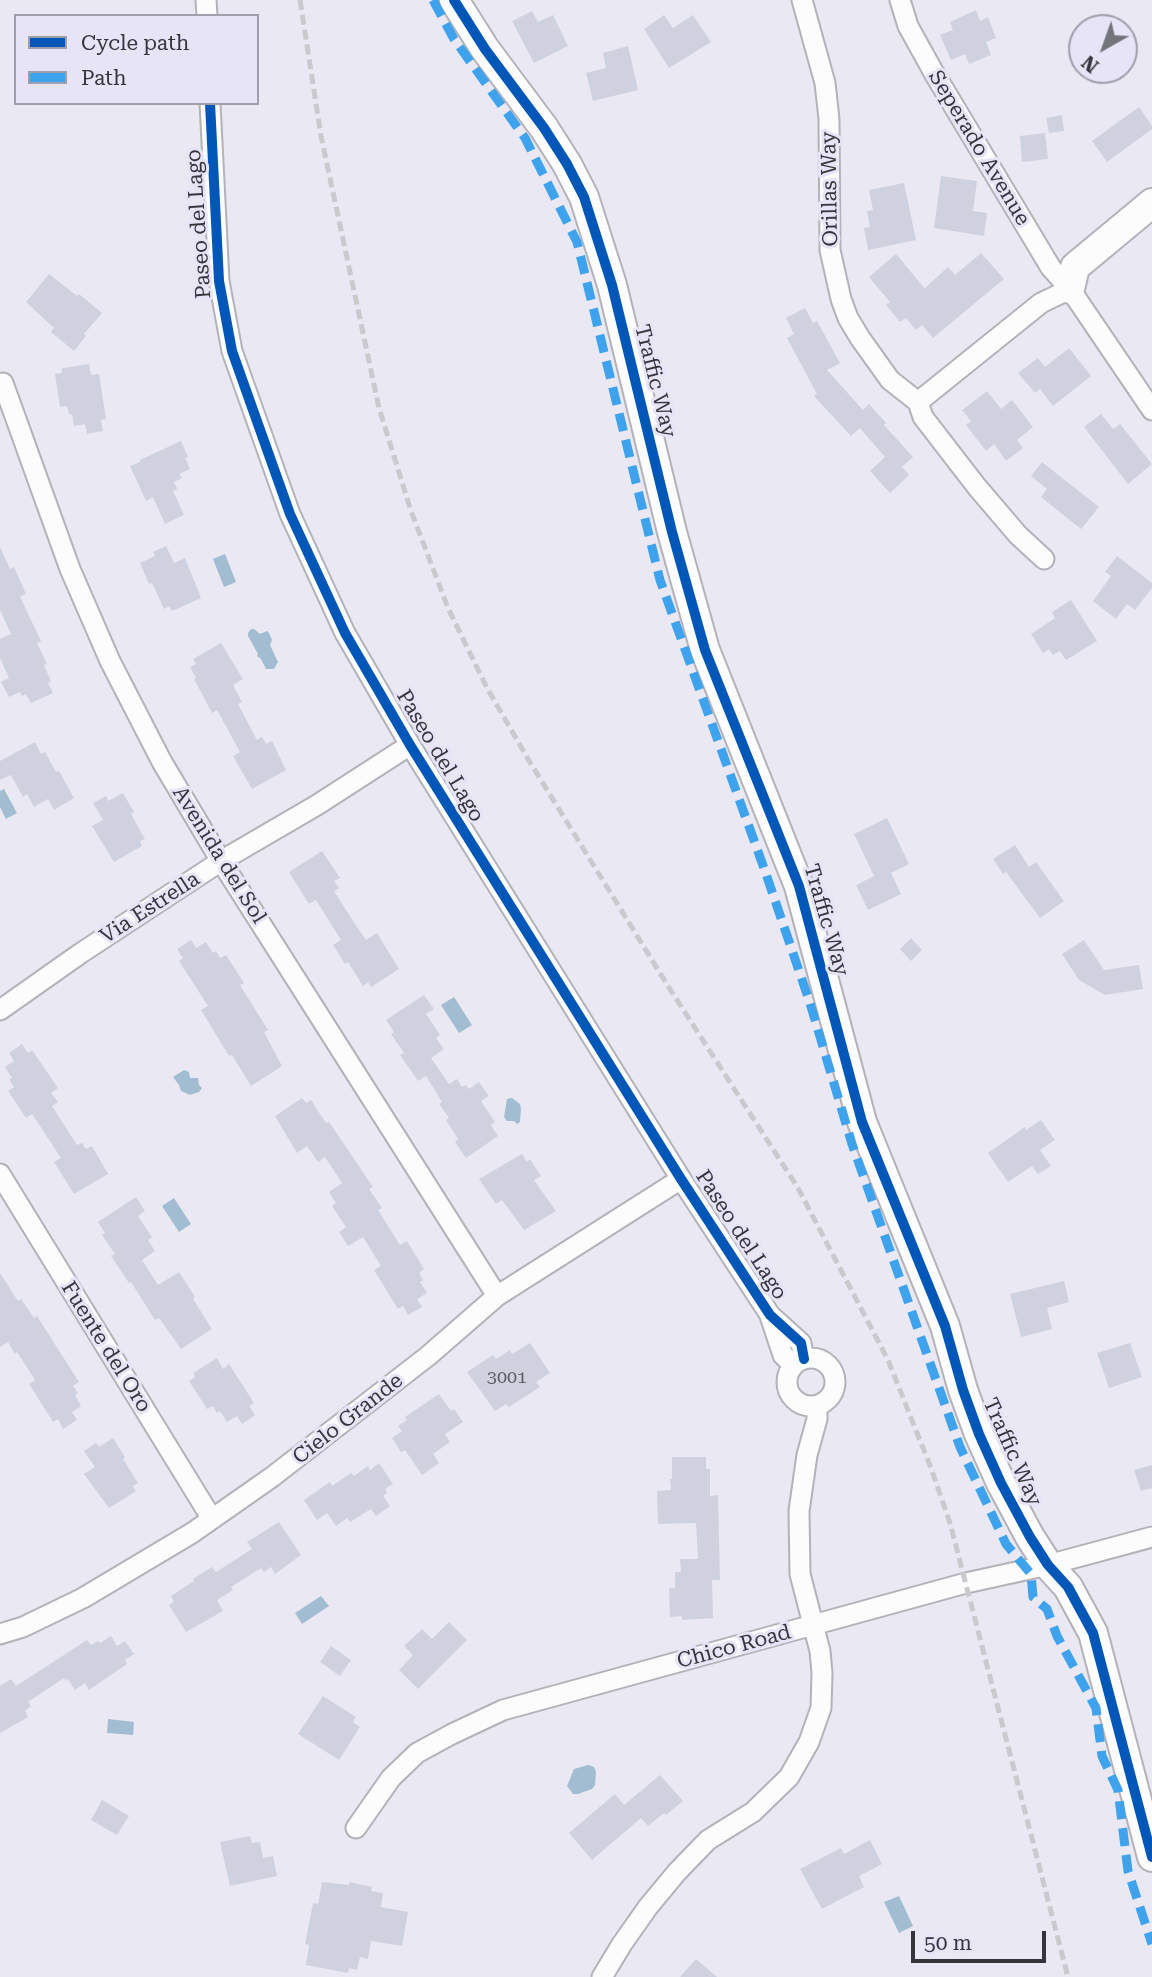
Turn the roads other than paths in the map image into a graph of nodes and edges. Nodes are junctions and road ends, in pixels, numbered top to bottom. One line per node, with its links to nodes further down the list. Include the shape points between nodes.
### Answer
1 (454, 0): 21 (street, Traffic Way, via 544,128 584,197 612,285 705,650 799,886 862,1122 945,1325 979,1434)
2 (802, 0): 8 (street, Orillas Way, via 825,83 830,250 841,299 848,318 890,380)
3 (900, 0): 6 (street, Seperado Avenue, via 933,73 1051,268)
4 (210, 105): 11 (street, Paseo del Lago, via 219,281 232,351 289,514 345,633)
5 (1152, 203): 6 (street, via 1075,267)
6 (1070, 289): 8 (street, via 1041,303); 9 (street, Seperado Avenue)
7 (4, 383): 12 (street, Avenida del Sol, via 71,569 110,661)
8 (918, 401): 10 (street, Orillas Way, via 923,417 970,478)
9 (1152, 410)
10 (1044, 559)
11 (410, 746): 12 (street, Via Estrella); 15 (street, Paseo del Lago)
12 (221, 862): 13 (street, Via Estrella); 16 (street, Avenida del Sol)
13 (0, 1010)
14 (0, 1174): 19 (street, Fuente del Oro)
15 (681, 1179): 16 (street, Cielo Grande); 17 (street, Paseo del Lago, via 770,1315 801,1343)
16 (498, 1296): 19 (street, Cielo Grande, via 428,1356)
17 (799, 1362): 18 (street, via 786,1379 790,1394 801,1405); 18 (street, via 817,1359 834,1376 828,1399)
18 (817, 1406): 22 (street, via 799,1511 800,1574)
19 (212, 1519): 23 (street, Cielo Grande, via 83,1598)
20 (1152, 1537): 21 (street, Chico Road)
21 (1048, 1565): 22 (street, Chico Road, via 965,1583); 25 (street, Traffic Way, via 1068,1587 1093,1633)
22 (814, 1626): 24 (street, Chico Road, via 503,1710 417,1753 391,1779); 26 (street, via 822,1673 821,1708 789,1777 753,1812 708,1840 677,1872)
23 (0, 1634)
24 (356, 1828)
25 (1152, 1857)
26 (602, 1977)

